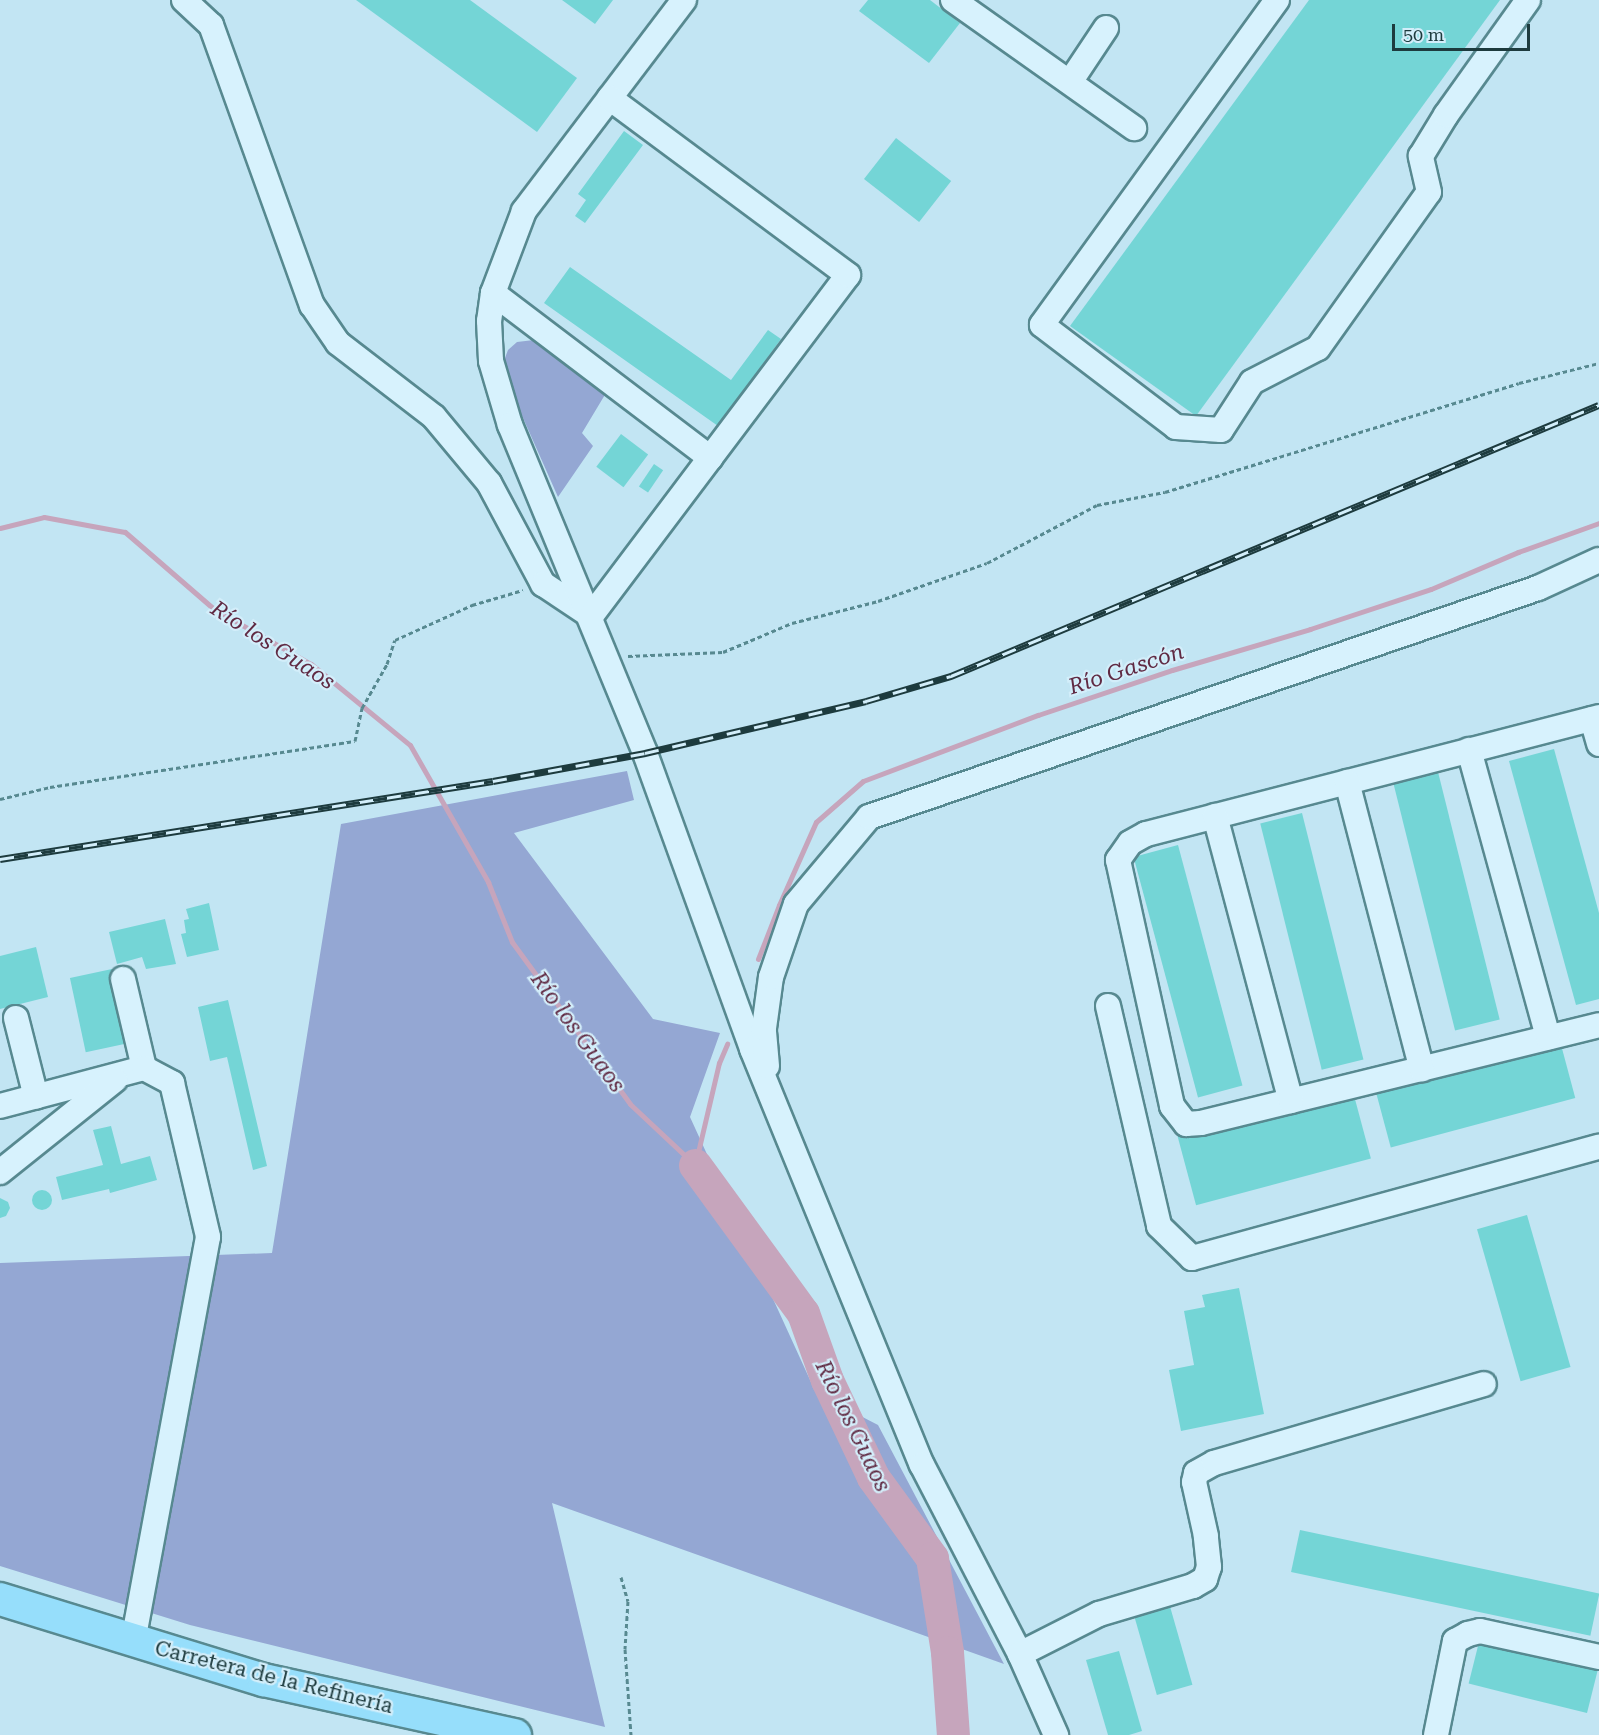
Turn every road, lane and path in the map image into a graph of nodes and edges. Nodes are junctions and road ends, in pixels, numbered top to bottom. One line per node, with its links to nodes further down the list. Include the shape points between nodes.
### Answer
1 (184, 0): 14 (street, via 211,25 312,306 338,343 434,417 482,475)
2 (684, 0): 8 (street)
3 (955, 0): 7 (street)
4 (1277, 0): 5 (street, via 1042,325 1176,427 1221,430 1252,382 1318,348 1429,192 1421,156)
5 (1528, 0)
6 (1106, 28): 7 (street)
7 (1070, 82): 9 (street)
8 (610, 98): 10 (street, via 524,211); 12 (street, via 848,275)
9 (1134, 128)
10 (493, 293): 12 (street); 15 (street, via 489,321 491,361 510,425)
11 (1599, 363): 16 (path, via 1519,383 1164,492 1097,505 987,563 878,601 792,623 723,652 630,657)
12 (710, 458): 15 (street)
13 (1599, 561): 30 (street, via 1538,588 869,817 796,904 770,987 764,1028)
14 (543, 584): 15 (street); 21 (path, via 472,605 395,640 387,664 362,708 355,741 50,787)
15 (591, 616): 16 (street)
16 (602, 644): 30 (street)
17 (1595, 718): 18 (street); 19 (street)
18 (1599, 744)
19 (1469, 750): 20 (street); 27 (street)
20 (1347, 782): 22 (street); 28 (street)
21 (0, 799)
22 (1215, 816): 32 (street); 32 (street, via 1146,834 1130,843 1118,860 1172,1106 1186,1124)
23 (123, 979): 29 (street)
24 (1108, 1006): 34 (street, via 1159,1226 1192,1258)
25 (16, 1018): 31 (street)
26 (1599, 1024): 27 (street)
27 (1548, 1037): 28 (street)
28 (1422, 1068): 32 (street)
29 (134, 1071): 31 (street); 35 (street); 39 (street, via 172,1083 208,1237)
30 (769, 1090): 40 (street, via 922,1465)
31 (36, 1097): 33 (street)
32 (1291, 1101)
33 (0, 1106)
34 (1599, 1147)
35 (0, 1172)
36 (1484, 1384): 40 (street, via 1214,1463 1196,1473 1194,1482 1209,1567 1205,1579 1099,1614)
37 (621, 1577): 43 (path, via 628,1601 625,1648)
38 (0, 1599): 39 (main road, Carretera de la Refinería)
39 (133, 1641): 42 (main road, Carretera de la Refinería, via 264,1680)
40 (1020, 1654): 44 (street)
41 (1599, 1657): 45 (street, via 1480,1631 1468,1634 1455,1641)
42 (515, 1735)
43 (631, 1735)
44 (1056, 1735)
45 (1436, 1735)

